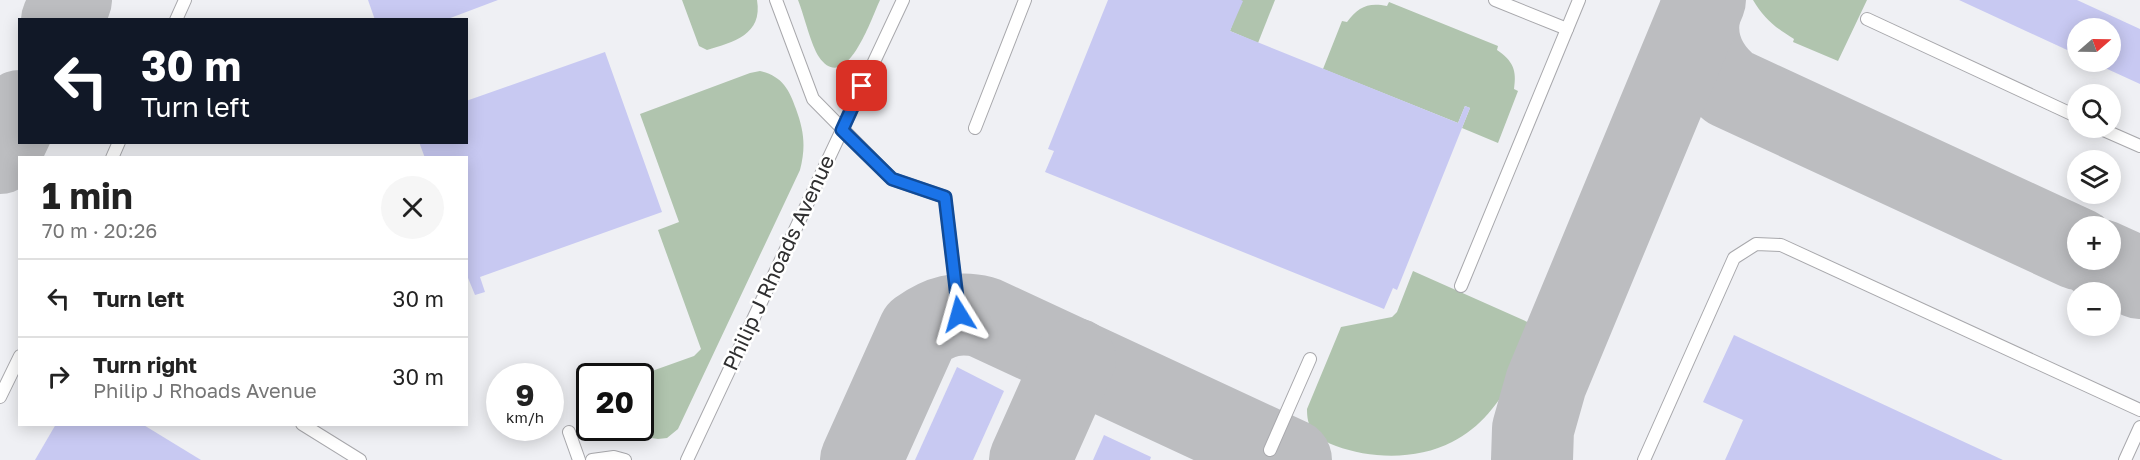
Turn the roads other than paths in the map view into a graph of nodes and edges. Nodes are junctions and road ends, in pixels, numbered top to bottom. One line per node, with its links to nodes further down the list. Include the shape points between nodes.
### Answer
1 (185, 0): 7 (lane)
2 (776, 0): 12 (lane, via 813,99)
3 (903, 0): 12 (lane, Philip J Rhoads Avenue)
4 (1025, 0): 11 (lane)
5 (1495, 0): 9 (lane)
6 (1579, 0): 9 (lane)
7 (177, 18)
8 (1867, 20): 10 (lane)
9 (1567, 29): 15 (lane)
10 (2067, 112)
11 (975, 128)
12 (842, 130): 16 (lane, via 892,179 945,197); 29 (lane, Philip J Rhoads Avenue)
13 (2121, 138): 14 (lane)
14 (2140, 146)
15 (1461, 286)
16 (959, 314)
17 (1311, 359): 24 (lane)
18 (18, 360): 19 (lane)
19 (0, 397)
20 (2140, 410): 30 (lane, via 1781,245 1756,244 1734,258)
21 (305, 426): 25 (lane)
22 (2140, 427): 31 (lane)
23 (569, 432): 26 (lane)
24 (1270, 450)
25 (360, 460)
26 (579, 460)
27 (591, 460): 28 (lane)
28 (625, 460)
29 (687, 460)
30 (1644, 460)
31 (2125, 460)

